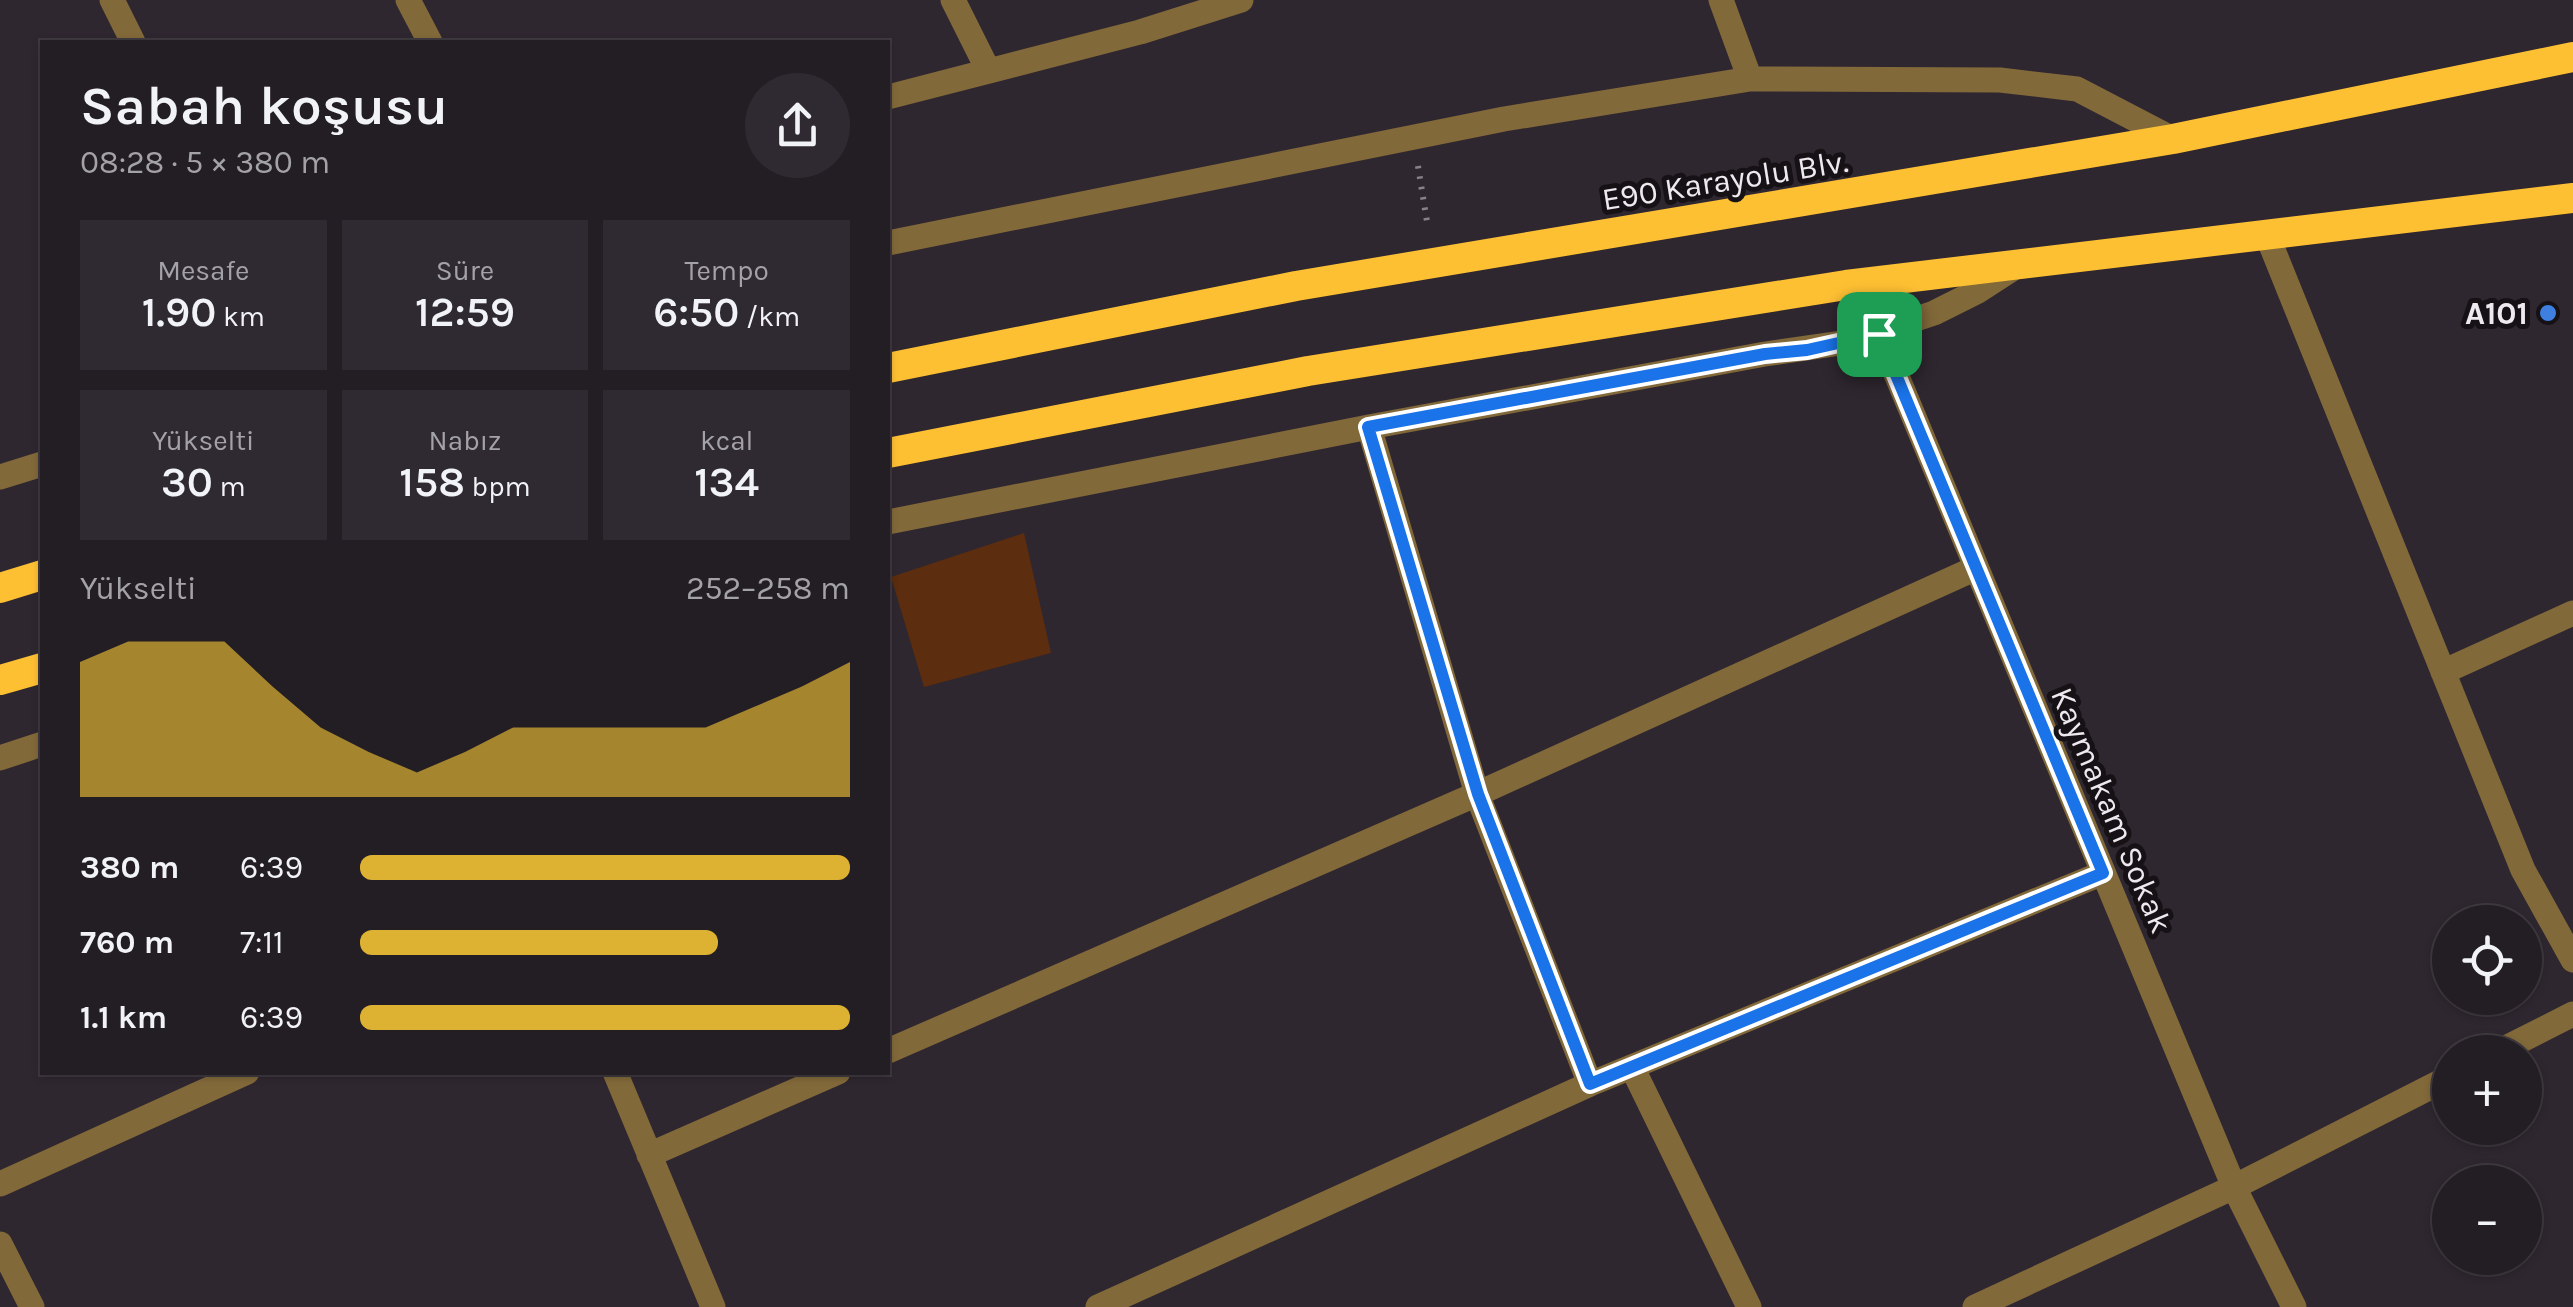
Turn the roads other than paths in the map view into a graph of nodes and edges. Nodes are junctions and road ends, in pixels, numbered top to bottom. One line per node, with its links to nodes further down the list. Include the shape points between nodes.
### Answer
1 (112, 0): 6 (street)
2 (408, 0): 7 (street)
3 (954, 0): 9 (street)
4 (1241, 0): 9 (street)
5 (1721, 0): 10 (street)
6 (133, 40)
7 (429, 40)
8 (2573, 56): 12 (highway, E90 Karayolu Blv.)
9 (988, 70): 11 (street)
10 (1750, 78): 12 (street, via 2000,80 2077,89); 15 (street, via 1504,119)
11 (890, 96)
12 (2172, 139): 18 (highway, E90 Karayolu Blv., via 1296,286)
13 (2573, 198): 14 (highway)
14 (2268, 235): 16 (highway); 29 (street)
15 (890, 243)
16 (2018, 265): 17 (street, via 1963,298); 20 (highway, via 1846,285 1308,371)
17 (1879, 334): 19 (street); 24 (street, Kaymakam Sokak)
18 (890, 368)
19 (1368, 427): 23 (street); 33 (street)
20 (890, 453)
21 (40, 465): 22 (street)
22 (0, 477)
23 (890, 522)
24 (1976, 568): 33 (street); 34 (street, Kaymakam Sokak)
25 (40, 575): 26 (highway)
26 (0, 588)
27 (2573, 613): 29 (street)
28 (40, 669): 30 (highway)
29 (2443, 672): 35 (street, via 2523,870)
30 (0, 680)
31 (40, 745): 32 (street)
32 (0, 758)
33 (1478, 794): 38 (street); 43 (street)
34 (2103, 873): 39 (street); 47 (street, Kaymakam Sokak)
35 (2573, 960)
36 (2573, 1014): 37 (street)
37 (2532, 1035)
38 (890, 1050)
39 (1632, 1067): 43 (street); 52 (street)
40 (241, 1075): 46 (street)
41 (615, 1075): 45 (street)
42 (831, 1075): 45 (street)
43 (1590, 1084): 51 (street)
44 (2432, 1086): 47 (street)
45 (649, 1155): 50 (street)
46 (0, 1184)
47 (2234, 1187): 53 (street); 54 (street, Kaymakam Sokak)
48 (0, 1244): 49 (street)
49 (32, 1307)
50 (713, 1307)
51 (1098, 1307)
52 (1749, 1307)
53 (1975, 1307)
54 (2294, 1307)

